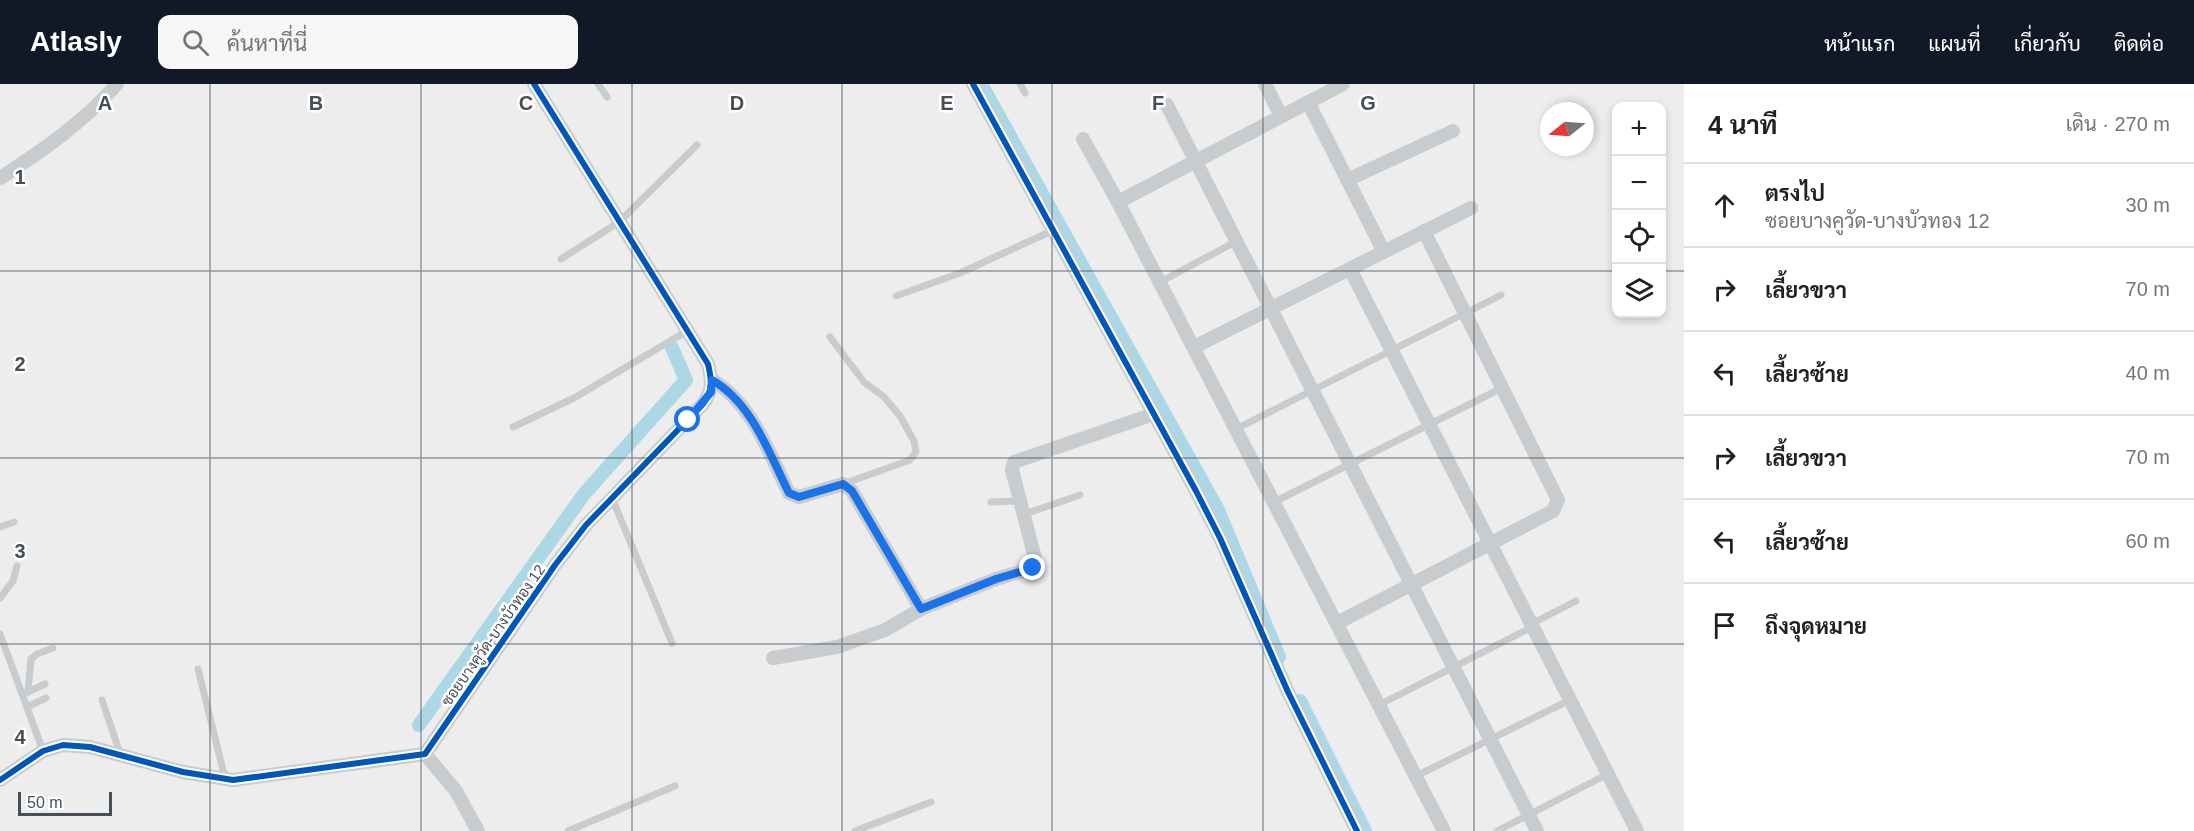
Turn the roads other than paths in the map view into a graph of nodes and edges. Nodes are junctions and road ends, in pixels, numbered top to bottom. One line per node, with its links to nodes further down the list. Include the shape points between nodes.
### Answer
1 (117, 84): 17 (street, via 98,106)
2 (534, 84): 21 (street)
3 (598, 84): 9 (lane)
4 (973, 84): 22 (street)
5 (1020, 84): 8 (lane)
6 (1265, 84): 12 (street)
7 (1343, 84): 10 (street)
8 (1025, 93)
9 (607, 97)
10 (1308, 102): 12 (street); 18 (street)
11 (1167, 105): 16 (street)
12 (1281, 116): 16 (street)
13 (1453, 131): 18 (street)
14 (1083, 139): 19 (street)
15 (697, 145): 21 (lane)
16 (1196, 161): 19 (street); 24 (street)
17 (0, 178)
18 (1347, 180): 25 (street)
19 (1118, 201): 28 (street)
20 (1471, 208): 23 (street)
21 (619, 222): 26 (lane); 33 (street)
22 (1054, 230): 30 (lane, via 960,273); 40 (street)
23 (1424, 231): 25 (street); 32 (street)
24 (1237, 241): 28 (lane); 31 (street)
25 (1384, 252): 27 (street)
26 (561, 259)
27 (1350, 269): 31 (street); 36 (street)
28 (1160, 282): 35 (street)
29 (1501, 295): 32 (lane)
30 (896, 296)
31 (1271, 308): 35 (street); 39 (street)
32 (1465, 314): 36 (lane); 38 (street)
33 (690, 330): 37 (street); 42 (lane, via 574,398)
34 (830, 337): 45 (lane, via 864,382 900,416 916,452 910,460)
35 (1194, 347): 43 (street)
36 (1391, 350): 39 (lane); 41 (street)
37 (712, 380): 45 (street, via 728,389 753,422 789,493 799,497); 47 (street, ซอยบางคูวัด-บางบัวทอง 12, via 711,392 703,404)
38 (1502, 388): 41 (lane); 53 (street, via 1558,500 1553,512)
39 (1313, 390): 43 (lane); 44 (street)
40 (1154, 414): 50 (street, via 1014,462 1011,466); 88 (street, via 1220,538 1288,692)
41 (1429, 424): 44 (lane); 53 (street)
42 (513, 427)
43 (1236, 429): 49 (street)
44 (1351, 463): 49 (lane); 55 (street)
45 (843, 484): 58 (street, via 852,491)
46 (1080, 495): 50 (lane)
47 (612, 498): 62 (lane); 76 (street, ซอยบางคูวัด-บางบัวทอง 12, via 555,565)
48 (991, 502): 50 (lane)
49 (1274, 502): 59 (street)
50 (1023, 508): 58 (street, via 1035,558 1033,568)
51 (14, 522): 52 (lane)
52 (0, 527)
53 (1490, 544): 55 (street); 60 (street)
54 (17, 566): 56 (lane, via 13,580)
55 (1413, 583): 59 (street); 65 (street)
56 (0, 598)
57 (1576, 601): 60 (lane)
58 (921, 609): 64 (street, via 885,630 837,647)
59 (1337, 623): 72 (street)
60 (1532, 626): 65 (lane); 71 (street)
61 (0, 634): 68 (lane)
62 (672, 644)
63 (53, 648): 68 (lane, via 32,659)
64 (773, 658)
65 (1454, 666): 72 (lane); 74 (street)
66 (198, 669): 80 (lane)
67 (45, 684): 68 (lane)
68 (25, 693): 73 (lane)
69 (46, 698): 73 (lane)
70 (102, 700): 77 (lane)
71 (1570, 700): 74 (lane); 78 (street)
72 (1379, 705): 79 (street)
73 (27, 706): 75 (lane)
74 (1491, 739): 79 (lane); 84 (street)
75 (43, 751): 77 (street, via 63,745 90,747); 81 (street)
76 (425, 754): 80 (street); 85 (street, via 456,791)
77 (121, 756): 80 (street)
78 (1608, 774): 84 (lane); 92 (street)
79 (1416, 776): 89 (street)
80 (225, 778)
81 (0, 780)
82 (675, 786): 86 (lane)
83 (931, 802): 87 (lane)
84 (1529, 815): 90 (lane); 91 (street)
85 (478, 831)
86 (568, 831)
87 (855, 831)
88 (1357, 831)
89 (1444, 831)
90 (1497, 831)
91 (1537, 831)
92 (1637, 831)

